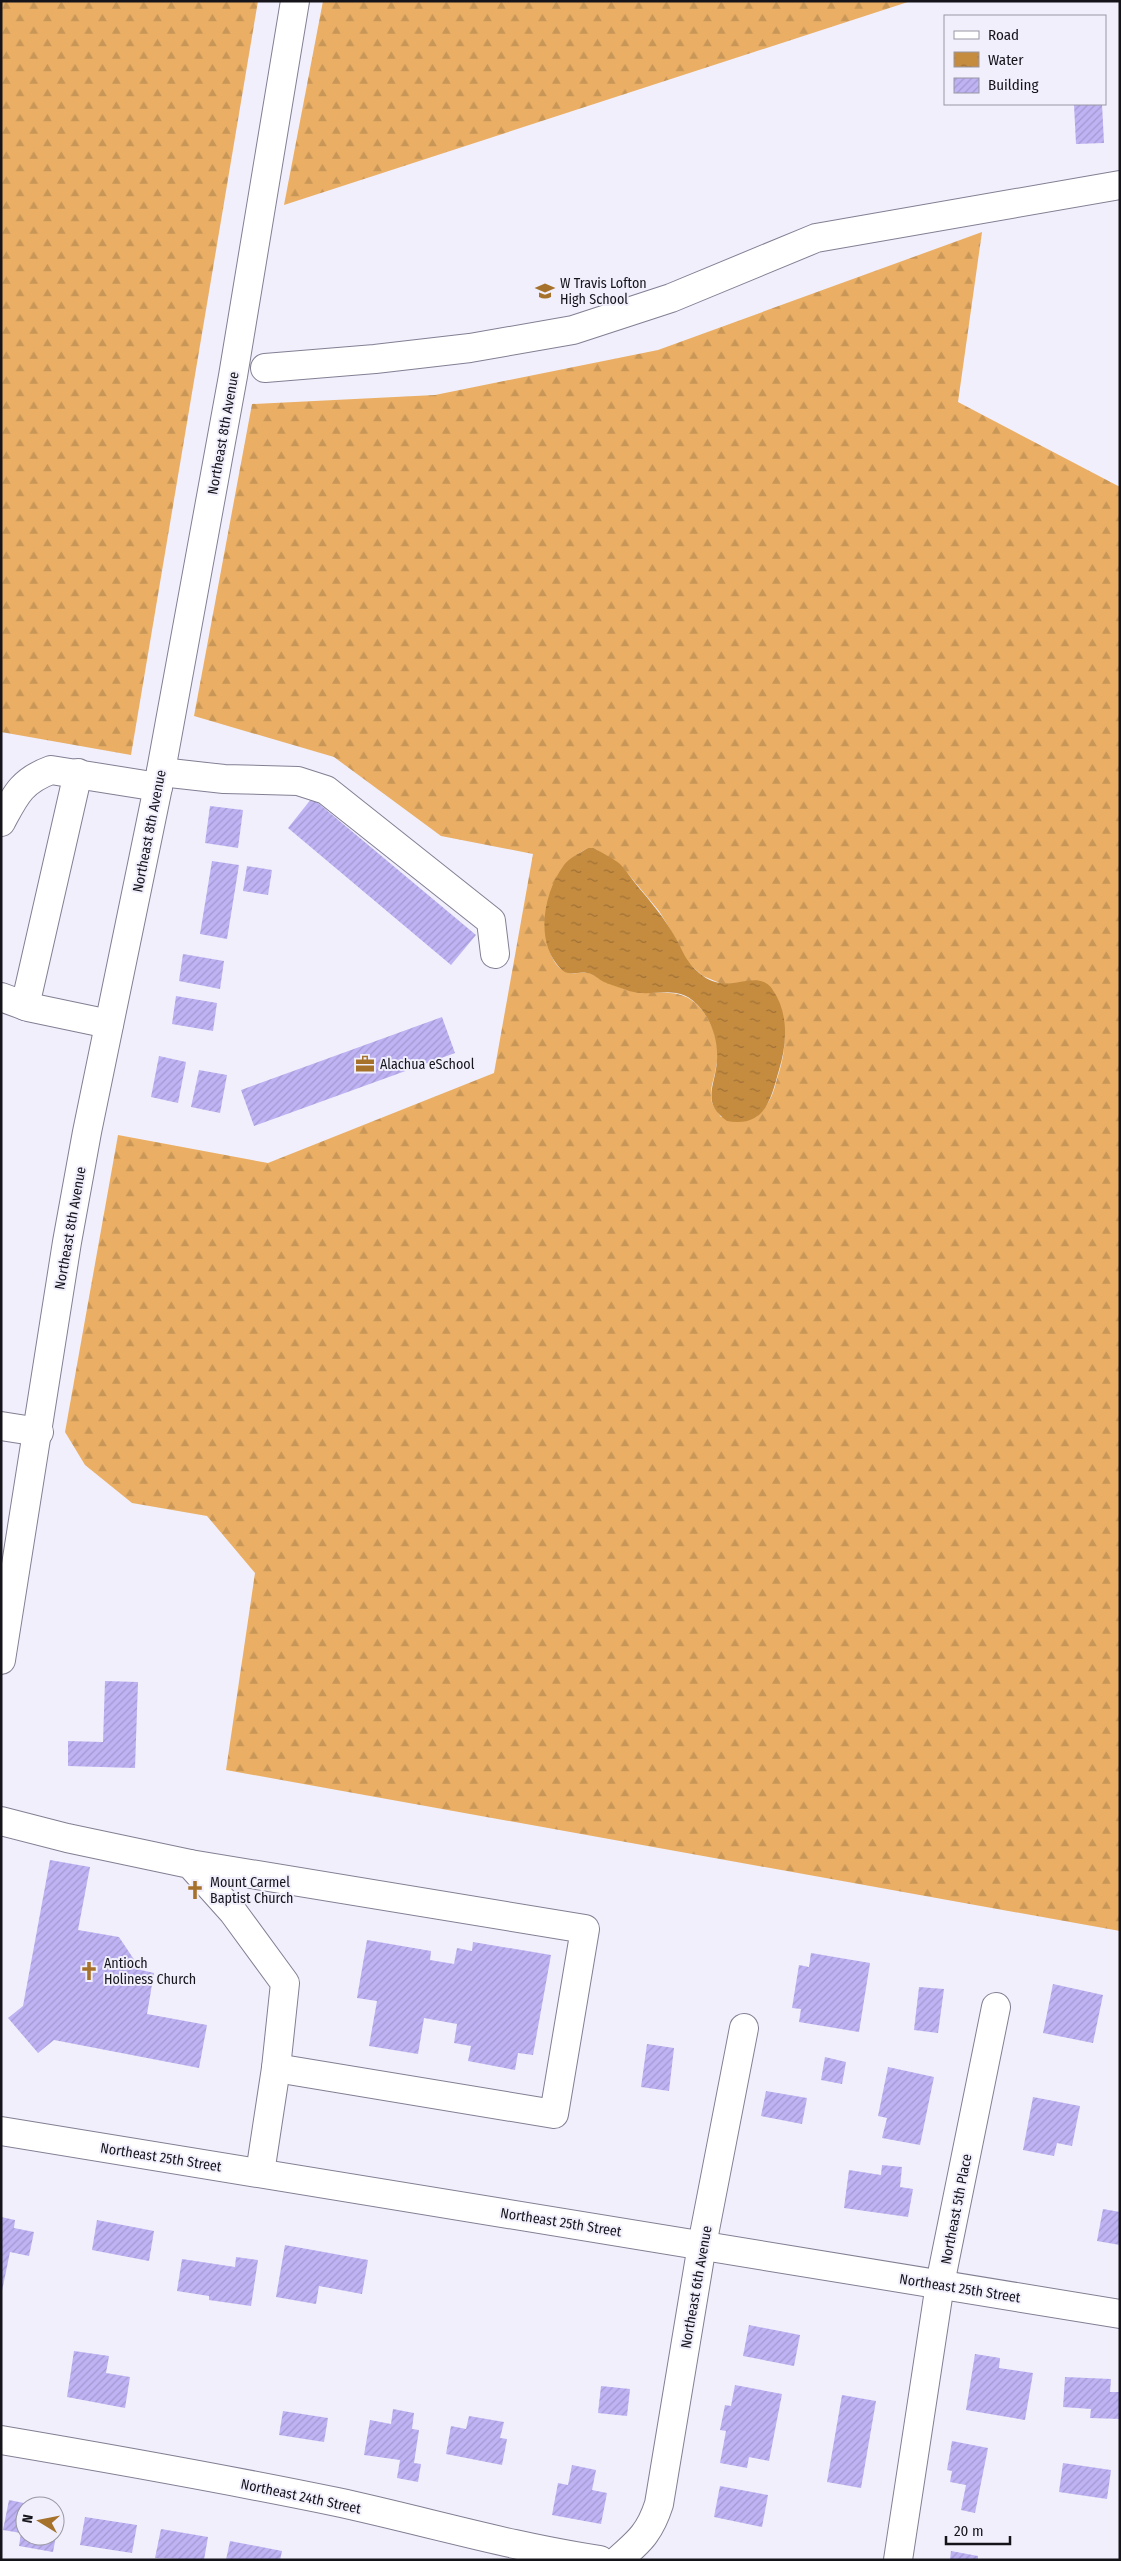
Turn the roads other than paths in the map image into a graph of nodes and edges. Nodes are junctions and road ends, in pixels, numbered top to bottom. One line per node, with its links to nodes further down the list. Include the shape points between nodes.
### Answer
1 (295, 1): 3 (street, Northeast 8th Avenue)
2 (1120, 185): 4 (street, via 816,238 671,298 573,330 470,348)
3 (242, 324): 4 (street, via 251,347); 5 (street, Northeast 8th Avenue)
4 (265, 368): 5 (street)
5 (229, 399): 7 (street, Northeast 8th Avenue)
6 (78, 773): 7 (street); 8 (street, via 51,770 34,776 22,786); 10 (street)
7 (160, 779): 9 (street, via 298,781 326,790 491,921); 11 (street, Northeast 8th Avenue)
8 (1, 822)
9 (495, 954)
10 (13, 1002): 11 (street)
11 (109, 1024): 13 (street, Northeast 8th Avenue, via 67,1242)
12 (1, 1426): 13 (street)
13 (39, 1432): 14 (street, Northeast 8th Avenue)
14 (1, 1660)
15 (1, 1822): 16 (street)
16 (190, 1864): 19 (street, via 233,1912 285,1983); 19 (street, via 585,1929 554,2114)
17 (996, 2008): 23 (street, Northeast 5th Place)
18 (744, 2028): 22 (street, Northeast 6th Avenue)
19 (276, 2068): 21 (street)
20 (1, 2131): 21 (street, Northeast 25th Street)
21 (260, 2173): 22 (street, Northeast 25th Street)
22 (702, 2245): 23 (street, Northeast 25th Street); 27 (street, Northeast 6th Avenue, via 659,2504 652,2525 640,2541)
23 (940, 2284): 24 (street, Northeast 25th Street); 28 (street, Northeast 5th Place)
24 (1120, 2314)
25 (1, 2440): 26 (street, Northeast 24th Street, via 199,2474 545,2552)
26 (600, 2560)
27 (618, 2560)
28 (898, 2560)

